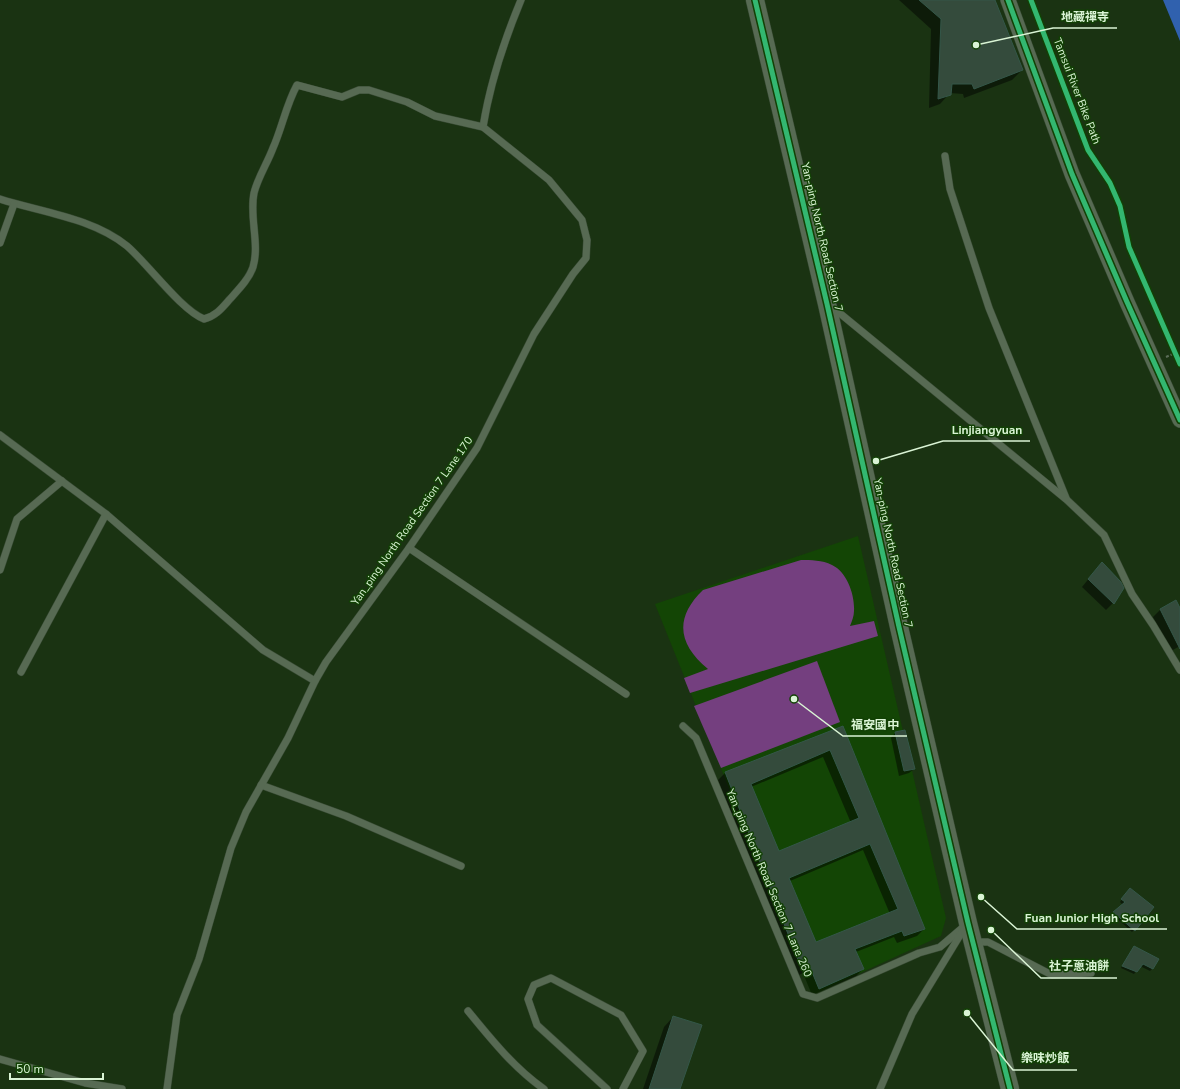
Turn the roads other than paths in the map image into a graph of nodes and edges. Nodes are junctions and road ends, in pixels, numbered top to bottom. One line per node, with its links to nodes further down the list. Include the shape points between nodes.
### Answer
1 (521, 0): 4 (lane, via 488,95)
2 (755, 0): 9 (street, Yan-ping North Road Section 7)
3 (1008, 0): 10 (street, via 1072,174)
4 (483, 127): 7 (lane, via 434,116 406,102 368,90 359,90 342,97 297,85 258,179 254,195 253,227 256,255 253,268 220,310 212,317 204,319 197,316 127,246 103,230 37,208); 15 (lane, Yan_ping North Road Section 7 Lane 170, via 549,180 582,220 587,240 586,258 534,334 477,448)
5 (945, 156): 13 (lane, via 950,189 989,308)
6 (0, 199): 7 (lane)
7 (14, 204): 8 (lane)
8 (0, 243)
9 (827, 304): 13 (lane); 24 (street, Yan-ping North Road Section 7)
10 (1180, 420)
11 (0, 435): 12 (lane)
12 (62, 481): 14 (lane); 16 (lane, via 17,519)
13 (1067, 500): 17 (lane, via 1104,535 1132,594)
14 (106, 514): 18 (lane); 19 (lane, via 263,650)
15 (409, 548): 19 (lane, Yan_ping North Road Section 7 Lane 170); 20 (lane)
16 (0, 570)
17 (1180, 670)
18 (21, 672)
19 (315, 681): 22 (lane, Yan_ping North Road Section 7 Lane 170, via 288,738)
20 (626, 694)
21 (683, 726): 24 (lane, Yan_ping North Road Section 7 Lane 260, via 696,738 803,994 817,998 919,953 940,947)
22 (261, 785): 23 (lane, via 346,816); 30 (lane, Yan_ping North Road Section 7 Lane 170, via 231,848 199,959 177,1015)
23 (461, 866)
24 (968, 923): 25 (street, Yan-ping North Road Section 7); 34 (lane, via 941,963 912,1014)
25 (973, 942): 26 (lane, via 988,942 1052,975); 35 (street, Yan-ping North Road Section 7)
26 (1091, 973)
27 (468, 1011): 31 (lane, via 503,1053)
28 (0, 1059): 29 (lane, via 85,1083)
29 (122, 1089)
30 (167, 1089)
31 (544, 1089)
32 (607, 1089): 33 (lane, via 537,1026 528,999 534,985 551,978 621,1015 643,1051)
33 (623, 1089)
34 (880, 1089)
35 (1010, 1089)

